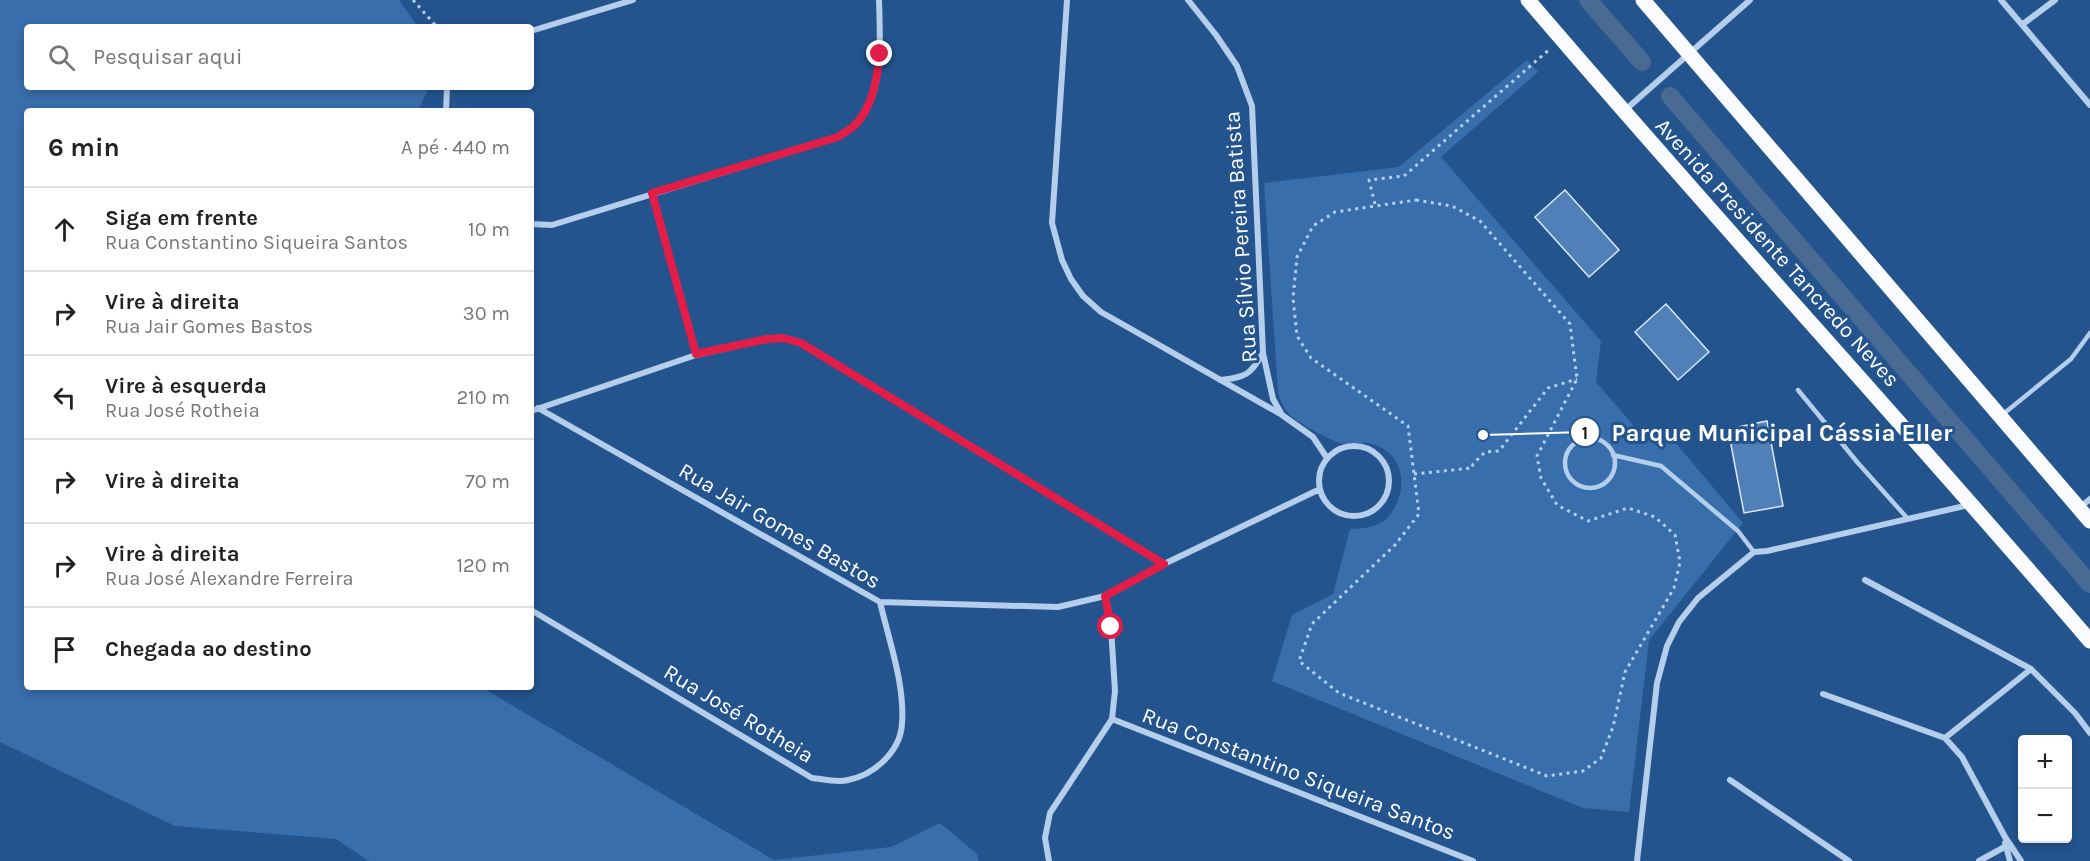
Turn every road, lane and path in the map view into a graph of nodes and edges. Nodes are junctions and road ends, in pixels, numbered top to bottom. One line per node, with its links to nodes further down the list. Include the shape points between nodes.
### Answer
1 (413, 0): 11 (path)
2 (633, 0): 13 (street)
3 (879, 0): 20 (street, via 876,85 855,126 838,137)
4 (1067, 0): 27 (street, via 1052,204 1052,223 1062,260 1083,296 1101,312)
5 (1188, 0): 24 (street, Rua Sílvio Pereira Batista, via 1237,66 1252,106)
6 (1527, 0): 14 (main road, Avenida Presidente Tancredo Neves)
7 (1643, 0): 15 (main road)
8 (1750, 0): 15 (street)
9 (2001, 0): 12 (street)
10 (2055, 0): 12 (street)
11 (434, 24)
12 (2023, 24): 17 (street)
13 (534, 29)
14 (1562, 40): 19 (main road, Avenida Presidente Tancredo Neves); 21 (path, via 1404,176 1369,180)
15 (1690, 53): 19 (street); 31 (main road)
16 (447, 90): 18 (street)
17 (2090, 105)
18 (446, 108)
19 (1623, 111): 37 (main road, Avenida Presidente Tancredo Neves)
20 (652, 193): 22 (street, via 552,225); 25 (path)
21 (1375, 205): 26 (path, via 1416,200 1452,206 1479,221 1570,324); 34 (path, via 1335,212 1313,226 1297,257 1293,298 1297,336 1311,358 1408,426)
22 (534, 224)
23 (2090, 333): 31 (lane, via 2070,359)
24 (1263, 353): 27 (street, via 1254,370 1242,378); 30 (street, Rua Sílvio Pereira Batista)
25 (696, 354): 29 (street); 41 (street, via 767,339 801,343)
26 (1577, 378): 34 (path, via 1548,388 1499,452 1485,452 1472,468); 34 (path, via 1537,456 1541,478 1557,505 1588,521 1628,508 1655,517 1675,534 1680,562 1674,588 1625,672 1613,727 1601,758 1583,771 1547,776 1339,693 1299,661 1312,624 1395,545 1419,514)
27 (1219, 381): 30 (street)
28 (1798, 390): 38 (lane)
29 (535, 409): 44 (street, Rua Jair Gomes Bastos)
30 (1282, 415): 33 (street, via 1313,437)
31 (2000, 416): 36 (main road)
32 (1613, 454): 32 (lane, via 1597,439 1579,440 1567,453 1565,470 1575,484 1599,487 1611,477); 40 (lane, via 1661,465 1738,531)
33 (1327, 458): 35 (street, via 1320,472); 35 (street, via 1339,449 1367,448 1383,462 1389,483 1385,497 1364,515 1349,516 1336,511 1325,502)
34 (1414, 474)
35 (1320, 489): 41 (street, Rua Jair Gomes Bastos)
36 (2084, 504): 39 (main road)
37 (1973, 505): 38 (street); 46 (main road, Avenida Presidente Tancredo Neves)
38 (1908, 519): 40 (street)
39 (2090, 521)
40 (1754, 552): 56 (street, via 1698,598 1667,646 1657,683)
41 (1164, 564): 43 (street, Rua Jair Gomes Bastos)
42 (1865, 580): 47 (street)
43 (1105, 596): 44 (street, Rua Jair Gomes Bastos, via 1058,607); 49 (street, Rua Constantino Siqueira Santos, via 1115,681)
44 (880, 602): 45 (street, Rua José Rotheia, via 901,691 902,726 897,743 885,760 871,772 847,781 812,778)
45 (534, 612)
46 (2090, 641)
47 (2031, 669): 50 (street); 51 (street)
48 (1823, 694): 51 (street)
49 (1112, 719): 54 (street, Rua Constantino Siqueira Santos, via 1050,813 1045,838); 55 (street, Rua Constantino Siqueira Santos)
50 (2090, 732)
51 (1945, 738): 53 (street, via 1962,757)
52 (1730, 780): 57 (street)
53 (2007, 845): 58 (street); 59 (street); 60 (street)
54 (1049, 861)
55 (1473, 861)
56 (1637, 861)
57 (1849, 861)
58 (1978, 861)
59 (2010, 861)
60 (2021, 861)

